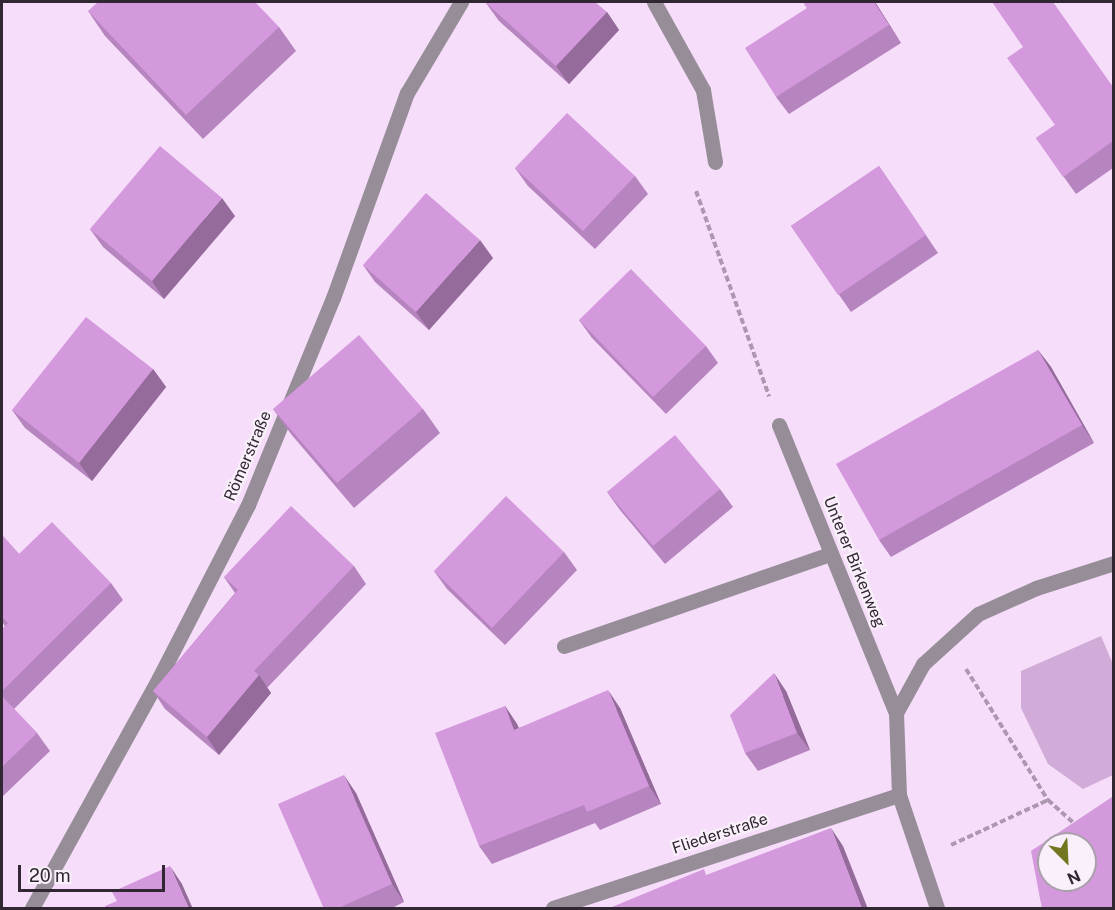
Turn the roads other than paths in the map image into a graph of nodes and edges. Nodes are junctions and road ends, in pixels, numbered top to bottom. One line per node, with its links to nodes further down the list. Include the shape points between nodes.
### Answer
1 (461, 2): 10 (street, Römerstraße, via 407,93 333,298 248,505 159,678)
2 (654, 2): 3 (street, via 703,90)
3 (715, 162)
4 (779, 425): 5 (street, Unterer Birkenweg)
5 (830, 554): 7 (street); 8 (street, Unterer Birkenweg)
6 (1113, 563): 8 (street, via 1036,588 978,614 923,664)
7 (564, 646)
8 (896, 713): 9 (street)
9 (899, 795): 11 (street, Fliederstraße); 12 (street)
10 (32, 909)
11 (553, 909)
12 (937, 909)

